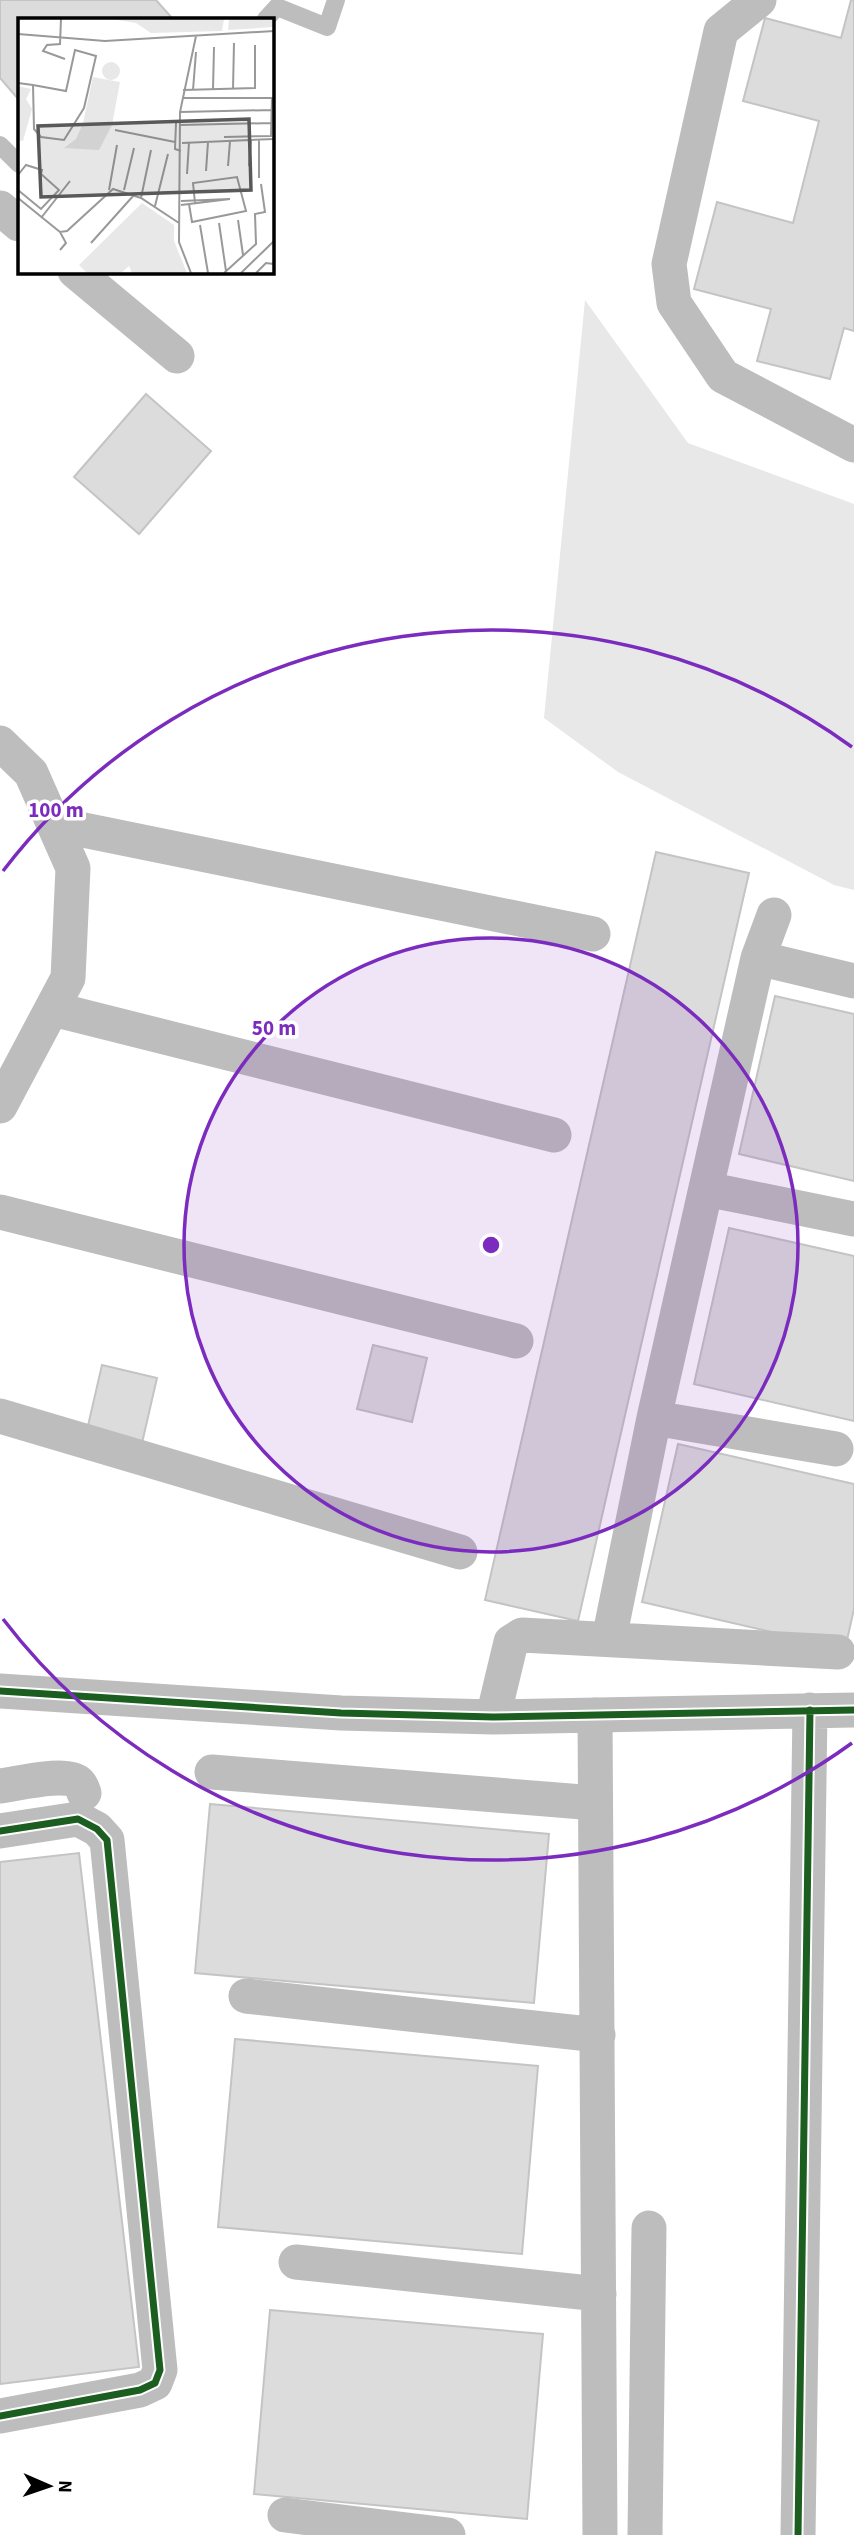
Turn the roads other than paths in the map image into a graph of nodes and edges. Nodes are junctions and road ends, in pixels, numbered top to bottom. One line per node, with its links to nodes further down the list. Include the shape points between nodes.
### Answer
1 (336, 0): 3 (lane, via 327,27 277,7)
2 (759, 0): 10 (street, via 720,31 669,264 674,303 723,376)
3 (267, 18)
4 (0, 145): 5 (lane)
5 (18, 163)
6 (0, 208): 7 (street)
7 (18, 223)
8 (77, 273): 9 (street)
9 (177, 356)
10 (854, 444)
11 (0, 743): 12 (street, via 32,773)
12 (54, 824): 14 (street); 17 (street, via 73,867 68,978)
13 (774, 915): 15 (street)
14 (593, 934)
15 (758, 958): 16 (street); 20 (street)
16 (854, 981)
17 (53, 1009): 18 (street); 19 (street)
18 (0, 1106)
19 (554, 1135)
20 (706, 1189): 22 (street); 25 (street)
21 (0, 1212): 23 (street)
22 (854, 1219)
23 (516, 1341)
24 (0, 1416): 27 (street)
25 (654, 1418): 26 (street); 28 (street)
26 (836, 1449)
27 (460, 1552)
28 (609, 1639): 29 (street); 34 (street, via 517,1637 510,1642)
29 (838, 1653)
30 (0, 1691): 34 (street, via 341,1713)
31 (810, 1710): 32 (street); 33 (street); 50 (street)
32 (854, 1710)
33 (595, 1715): 34 (street); 38 (street)
34 (493, 1717)
35 (212, 1772): 38 (street)
36 (0, 1787): 37 (street, via 60,1777 80,1783)
37 (84, 1793)
38 (595, 1803): 41 (street)
39 (0, 1831): 45 (street, via 78,1819 107,1840 160,2370 155,2383 140,2390)
40 (246, 1996): 41 (street)
41 (597, 2035): 44 (street)
42 (649, 2228): 49 (street)
43 (296, 2262): 44 (street)
44 (599, 2294): 48 (street)
45 (0, 2416)
46 (285, 2515): 47 (street)
47 (448, 2535)
48 (600, 2535)
49 (645, 2535)
50 (798, 2535)

